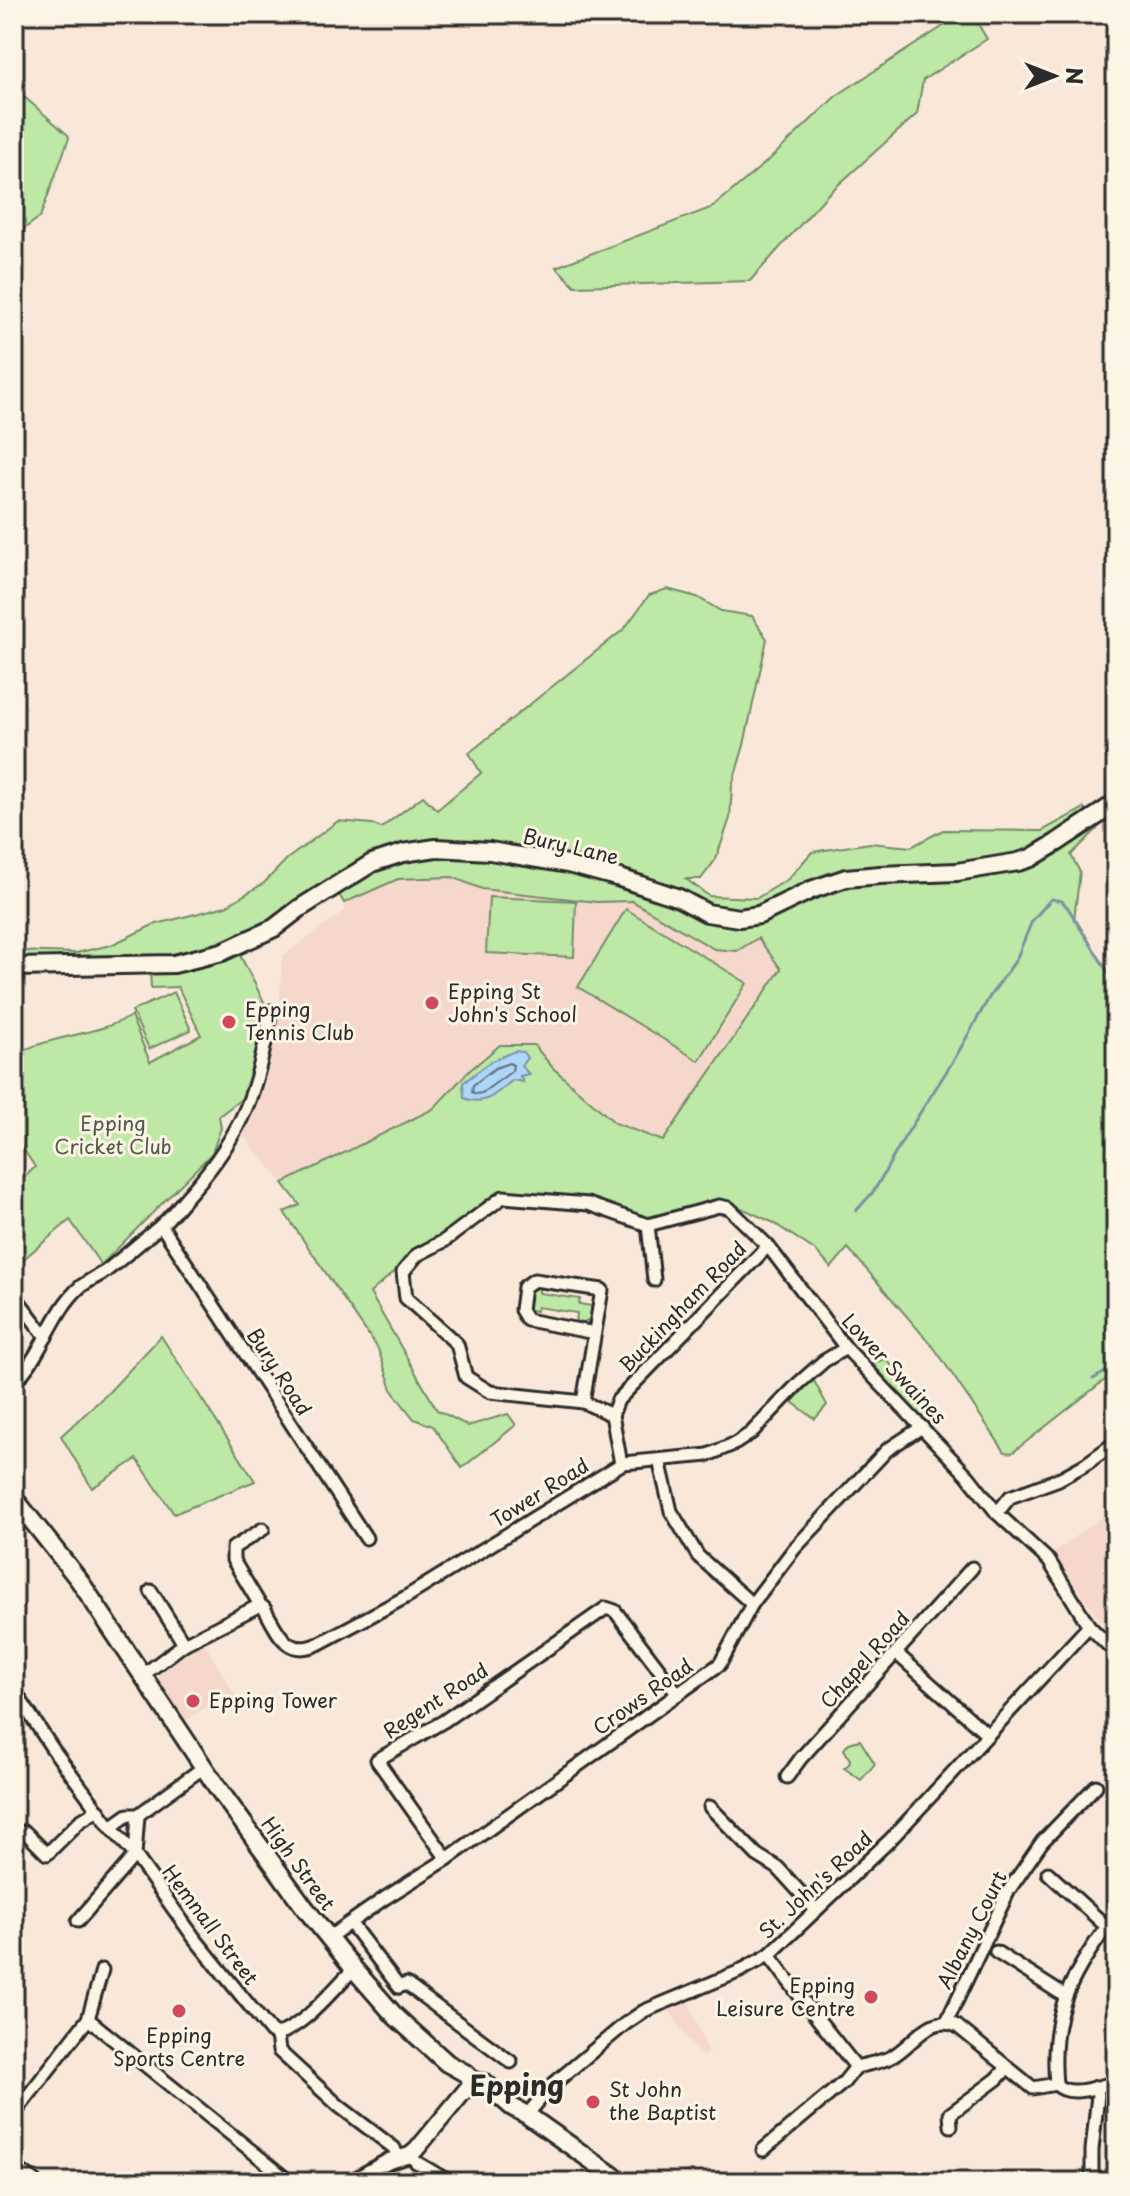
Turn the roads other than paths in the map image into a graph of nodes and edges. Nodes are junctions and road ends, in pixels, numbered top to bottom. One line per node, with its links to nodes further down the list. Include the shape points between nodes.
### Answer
1 (1116, 803): 2 (main road, Bury Lane, via 1018,862 957,872 846,878 759,915 739,918 707,913 679,898 568,864 436,848 372,863 274,928 222,952 174,964)
2 (14, 967)
3 (271, 1011): 4 (street, via 246,1111 228,1147)
4 (161, 1225): 10 (street, via 80,1288); 22 (street, Bury Road)
5 (648, 1225): 6 (street, Buckingham Road, via 719,1206 729,1208); 7 (street); 13 (street, via 588,1204 503,1197 417,1255 403,1272 406,1298 457,1344 466,1377 490,1392)
6 (768, 1246): 11 (street, Lower Swaines); 14 (street, Buckingham Road, via 618,1400)
7 (654, 1280)
8 (14, 1295): 10 (street)
9 (595, 1333): 9 (street, via 602,1290 534,1280 524,1287 521,1310 527,1320); 13 (street)
10 (46, 1337): 12 (street)
11 (846, 1348): 15 (street, Lower Swaines); 17 (street, Tower Road, via 799,1383 744,1439 708,1455)
12 (14, 1382)
13 (583, 1402): 14 (street)
14 (612, 1415): 18 (street)
15 (922, 1427): 20 (street, Lower Swaines); 25 (street, Crows Road, via 887,1450 794,1549)
16 (1116, 1442): 20 (street, via 1059,1479 1010,1497)
17 (659, 1460): 18 (street, Tower Road); 25 (street, via 671,1511 698,1556)
18 (621, 1464): 26 (street, Tower Road, via 406,1597 307,1649 284,1641)
19 (14, 1498): 31 (main road, High Street, via 79,1580)
20 (997, 1513): 27 (street, Lower Swaines, via 1049,1561)
21 (263, 1529): 26 (street, Tower Road, via 233,1548 233,1560)
22 (366, 1538)
23 (972, 1568): 29 (street, Chapel Road)
24 (151, 1591): 28 (street)
25 (752, 1604): 33 (street, Crows Road, via 720,1664)
26 (260, 1605): 28 (street)
27 (1089, 1626): 30 (street, Lower Swaines); 34 (street, St. John's Road)
28 (184, 1644): 31 (street)
29 (896, 1653): 34 (street); 36 (street, Chapel Road)
30 (1116, 1653)
31 (143, 1675): 35 (main road, High Street)
32 (14, 1690): 39 (street, Hemnall Street)
33 (678, 1694): 44 (street, Crows Road); 44 (street, Regent Road, via 615,1611 606,1608 444,1721 377,1760)
34 (987, 1734): 46 (street, St. John's Road, via 890,1840)
35 (204, 1767): 40 (street); 51 (main road, High Street)
36 (787, 1777)
37 (1096, 1786): 58 (street, Albany Court, via 1042,1842 1009,1890)
38 (710, 1807): 46 (street)
39 (98, 1810): 41 (street, Hemnall Street); 42 (street, via 47,1854)
40 (138, 1815): 41 (street, via 128,1815); 43 (street)
41 (111, 1827): 43 (street, Hemnall Street)
42 (25, 1832)
43 (135, 1855): 48 (street); 59 (street, Hemnall Street, via 195,1939)
44 (447, 1859): 49 (street, Crows Road)
45 (1048, 1873): 50 (street)
46 (816, 1910): 53 (street, St. John's Road)
47 (1116, 1916): 50 (street)
48 (78, 1921)
49 (351, 1924): 51 (street, Crows Road); 60 (street, via 399,1987 406,1984)
50 (1107, 1927): 56 (street)
51 (328, 1938): 54 (main road, High Street)
52 (996, 1952): 56 (street)
53 (769, 1955): 61 (street); 68 (street, St. John's Road, via 644,2011 551,2086)
54 (354, 1969): 59 (street, via 316,2009); 63 (main road, High Street, via 395,2016)
55 (102, 1970): 57 (street)
56 (1065, 1996): 65 (street, via 1055,2036)
57 (88, 2019): 67 (street); 74 (street)
58 (947, 2021): 61 (street, via 936,2022 892,2058); 62 (street)
59 (277, 2035): 71 (street, Hemnall Street, via 279,2051)
60 (511, 2062)
61 (856, 2067): 70 (street)
62 (1007, 2068): 65 (street, via 1033,2088); 69 (street, via 950,2114)
63 (473, 2081): 68 (main road, High Street, via 485,2083); 71 (street, via 428,2138)
64 (1116, 2082): 66 (street)
65 (1056, 2084): 66 (street, via 1067,2091)
66 (1096, 2087): 78 (street)
67 (14, 2114)
68 (527, 2115): 77 (main road, High Street)
69 (951, 2126)
70 (763, 2150)
71 (404, 2156): 75 (street); 76 (street, Hemnall Street)
72 (14, 2166): 73 (street)
73 (36, 2182)
74 (290, 2182)
75 (352, 2182)
76 (450, 2182)
77 (622, 2182)
78 (1092, 2182)

